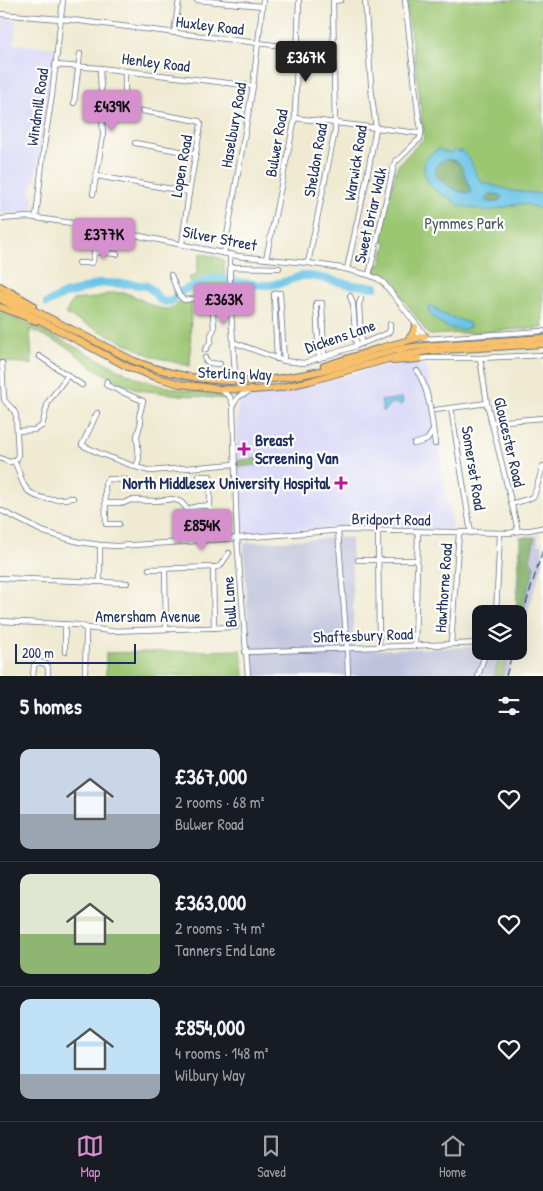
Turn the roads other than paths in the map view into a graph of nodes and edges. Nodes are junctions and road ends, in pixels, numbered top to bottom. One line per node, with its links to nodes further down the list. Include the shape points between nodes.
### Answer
1 (63, 0): 12 (street, Windmill Road)
2 (179, 0): 13 (street)
3 (197, 0): 10 (street)
4 (263, 0): 10 (street, Haselbury Road)
5 (299, 0): 15 (street, Bulwer Road)
6 (341, 0): 9 (street)
7 (365, 0): 28 (street, Warwick Road)
8 (405, 0): 27 (street, Sweet Briar Walk)
9 (332, 1): 26 (street, Sheldon Road)
10 (262, 6): 14 (street, Haselbury Road)
11 (0, 14): 12 (street, Huxley Road)
12 (61, 19): 13 (street, Huxley Road); 17 (street, Windmill Road)
13 (174, 34): 14 (street, Huxley Road)
14 (258, 44): 15 (street, Huxley Road); 21 (street, Haselbury Road)
15 (298, 48): 25 (street, Bulwer Road)
16 (80, 54): 18 (street)
17 (56, 65): 18 (street, Henley Road); 36 (street, Windmill Road)
18 (78, 67): 19 (street, Henley Road); 22 (street)
19 (100, 68): 20 (street, Henley Road); 33 (street, via 103,136)
20 (125, 71): 21 (street, Henley Road); 23 (street)
21 (253, 86): 42 (street, Haselbury Road)
22 (74, 103)
23 (125, 104)
24 (142, 110): 32 (street, Lopen Road, via 200,122)
25 (295, 118): 26 (street); 43 (street, Bulwer Road)
26 (335, 122): 28 (street); 45 (street, Sheldon Road)
27 (420, 126): 29 (street, Sweet Briar Walk); 30 (street, Sweet Briar Walk, via 422,137)
28 (376, 128): 29 (street); 48 (street, Warwick Road)
29 (418, 133): 30 (street, Sweet Briar Walk)
30 (416, 141): 50 (street, Sweet Briar Walk, via 394,165)
31 (135, 143): 32 (street)
32 (196, 154): 34 (street, Lopen Road)
33 (97, 176): 34 (street); 35 (street)
34 (189, 192): 39 (street, Lopen Road)
35 (93, 194)
36 (36, 217): 37 (street, Silver Street); 38 (street, Silver Street)
37 (0, 219)
38 (97, 227): 39 (street, Silver Street); 40 (street)
39 (182, 244): 42 (street, Silver Street)
40 (95, 252): 41 (street); 44 (street, via 91,263)
41 (117, 254)
42 (227, 254): 43 (street, Silver Street); 46 (street, Haselbury Road)
43 (266, 259): 45 (street, Silver Street)
44 (79, 263)
45 (308, 263): 48 (street, Silver Street)
46 (230, 267): 47 (street); 53 (street, Haselbury Road)
47 (279, 268)
48 (348, 269): 50 (street, Silver Street)
49 (171, 275): 54 (street, via 184,300)
50 (369, 275): 60 (street, Silver Street, via 383,282)
51 (0, 286): 63 (highway)
52 (0, 293): 63 (highway, Sterling Way)
53 (230, 293): 54 (street); 67 (street, Haselbury Road)
54 (212, 296): 71 (street, via 214,330)
55 (350, 296): 57 (street)
56 (0, 299): 62 (highway, Sterling Way)
57 (358, 303): 68 (street); 70 (street)
58 (0, 307): 62 (highway)
59 (390, 324): 68 (street, Dickens Lane, via 388,332)
60 (414, 325): 64 (street, Silver Street, via 418,336); 66 (highway)
61 (543, 331): 64 (street)
62 (63, 332): 90 (highway, Sterling Way, via 144,373 180,384)
63 (79, 333): 87 (highway, Sterling Way, via 134,361 184,376 239,382)
64 (424, 337): 66 (highway)
65 (543, 338): 87 (highway, Sterling Way, via 408,348)
66 (408, 340): 87 (highway)
67 (233, 342): 77 (street, Dickens Lane); 85 (street, Haselbury Road)
68 (361, 344): 70 (street, Dickens Lane)
69 (543, 344): 82 (highway, Sterling Way, via 429,351)
70 (356, 346): 74 (street, Dickens Lane)
71 (205, 350)
72 (543, 355): 76 (street)
73 (39, 356): 86 (street)
74 (324, 357): 78 (street, Dickens Lane); 78 (street, via 322,303 316,303)
75 (205, 358): 83 (street, via 209,363)
76 (480, 358): 79 (street); 92 (street, Gloucester Road)
77 (277, 359): 80 (street, Dickens Lane); 80 (street, via 274,294 280,293)
78 (318, 359): 80 (street, Dickens Lane, via 304,363)
79 (420, 359): 82 (highway)
80 (284, 361)
81 (2, 362): 99 (street, via 4,399 16,413)
82 (374, 363): 91 (highway, Sterling Way, via 294,385)
83 (220, 364)
84 (417, 371): 100 (street, via 425,386)
85 (235, 374)
86 (68, 376): 89 (street); 99 (street, via 48,402 42,426)
87 (300, 376)
88 (108, 381): 107 (street, via 106,385 143,401)
89 (82, 385)
90 (220, 389): 91 (highway, Sterling Way); 93 (street, via 230,397)
91 (252, 390): 93 (street, via 238,397)
92 (487, 403): 94 (street, Somerset Road); 98 (street, Gloucester Road)
93 (233, 406): 105 (street, Bull Lane)
94 (452, 408): 95 (street, Somerset Road); 124 (street, Somerset Road)
95 (435, 410)
96 (97, 413): 107 (street, via 82,444)
97 (543, 418): 98 (street)
98 (491, 422): 112 (street, Gloucester Road)
99 (17, 431): 104 (street, via 18,454)
100 (433, 431): 101 (street, via 427,440); 102 (street)
101 (414, 444)
102 (435, 444)
103 (0, 458): 104 (street)
104 (14, 461): 110 (street, via 31,493 40,498 66,502)
105 (235, 464): 107 (street, via 150,470); 126 (street, Bull Lane)
106 (543, 466): 112 (street, via 534,496)
107 (136, 467)
108 (199, 476): 113 (street, via 210,476)
109 (127, 480): 111 (street, via 108,479 105,484)
110 (73, 498)
111 (106, 503): 115 (street, via 173,499); 116 (street, via 106,524)
112 (511, 504): 119 (street, Gloucester Road)
113 (210, 506): 115 (street, via 196,505); 117 (street)
114 (0, 510): 128 (street, Bridport Road, via 44,532)
115 (188, 510): 127 (street, via 183,519)
116 (119, 524)
117 (210, 526)
118 (543, 526): 119 (street, Bridport Road, via 530,531)
119 (516, 530): 125 (street, Bridport Road)
120 (338, 531): 121 (street, Bridport Road); 126 (street, Bridport Road); 154 (street)
121 (378, 531): 122 (street, Bridport Road); 131 (street)
122 (418, 532): 123 (street, Bridport Road); 132 (street)
123 (459, 533): 124 (street, Bridport Road); 151 (street, Hawthorne Road)
124 (471, 533): 125 (street, Bridport Road)
125 (500, 533): 141 (street)
126 (237, 538): 127 (street, Bridport Road); 156 (street, Bull Lane)
127 (183, 542): 128 (street, Bridport Road)
128 (100, 545): 139 (street)
129 (229, 553): 133 (street)
130 (358, 560): 131 (street)
131 (378, 560): 132 (street); 153 (street)
132 (417, 560): 152 (street)
133 (220, 566): 134 (street); 137 (street)
134 (214, 567): 136 (street); 137 (street)
135 (149, 569): 136 (street)
136 (165, 569): 148 (street)
137 (213, 576): 146 (street)
138 (0, 578): 139 (street)
139 (100, 582): 140 (street)
140 (127, 584)
141 (496, 605)
142 (0, 621): 143 (street, Amersham Avenue)
143 (65, 624): 144 (street, Amersham Avenue); 155 (street)
144 (82, 626): 147 (street, Amersham Avenue); 149 (street)
145 (236, 627): 146 (street, Amersham Avenue)
146 (214, 628): 148 (street, Amersham Avenue)
147 (95, 629): 148 (street, Amersham Avenue); 149 (street)
148 (166, 630)
149 (86, 634): 160 (street)
150 (472, 643): 151 (street, Shaftesbury Road)
151 (452, 644): 152 (street, Shaftesbury Road)
152 (415, 646): 153 (street, Shaftesbury Road)
153 (379, 647): 154 (street, Shaftesbury Road)
154 (347, 648): 156 (street, Shaftesbury Road); 162 (street)
155 (65, 652)
156 (245, 652): 161 (street, Bull Lane)
157 (483, 660): 163 (street)
158 (33, 676): 159 (street, via 34,665 40,662 46,664)
159 (48, 676)
160 (85, 676)
161 (248, 676)
162 (348, 676)
163 (478, 676)

